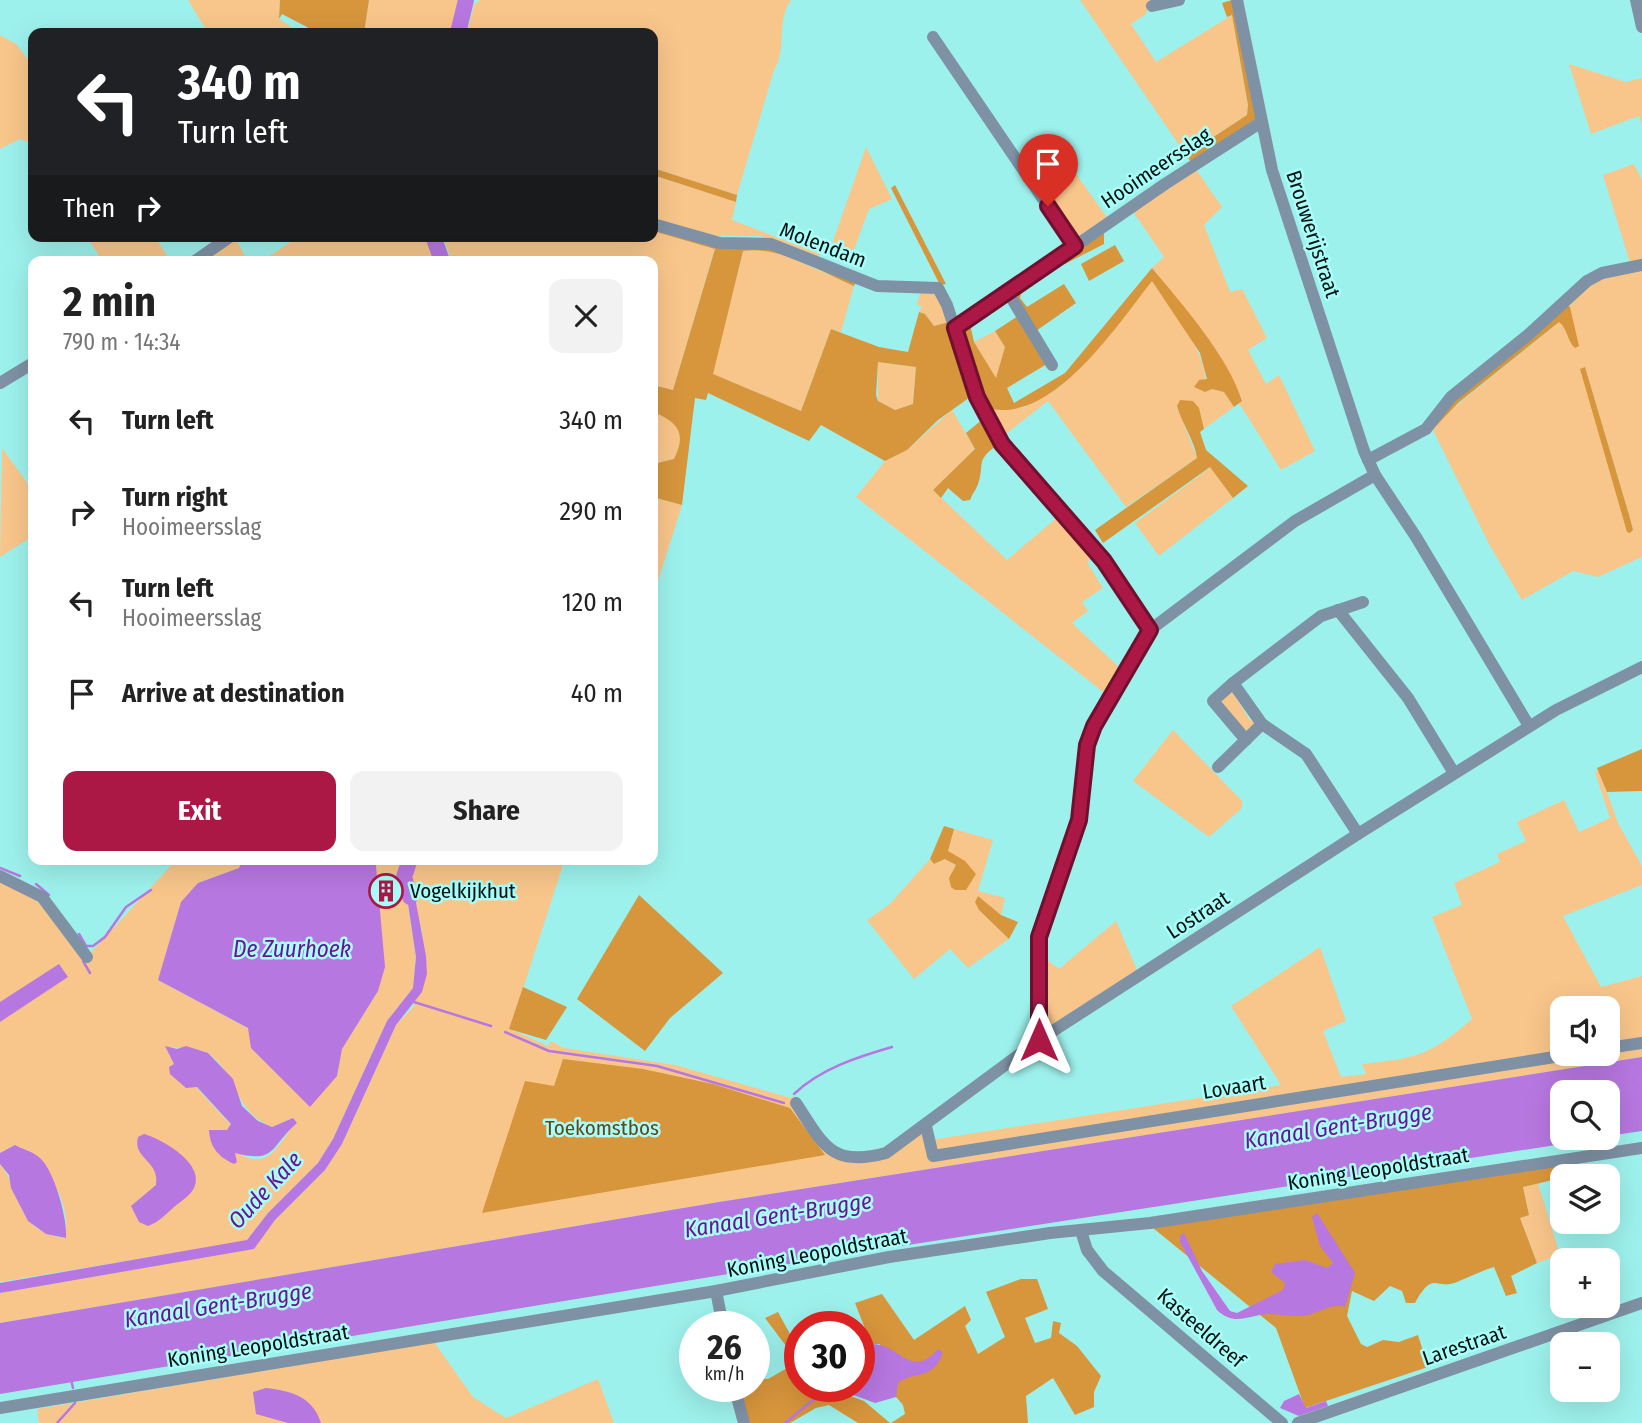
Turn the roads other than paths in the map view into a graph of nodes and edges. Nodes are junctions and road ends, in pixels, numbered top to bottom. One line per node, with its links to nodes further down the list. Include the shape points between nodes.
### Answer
1 (1179, 0): 4 (street)
2 (1237, 0): 7 (street, Brouwerijstraat)
3 (1636, 0): 5 (street)
4 (1152, 6)
5 (1642, 27)
6 (933, 37): 10 (street)
7 (1260, 122): 10 (street, Hooimeersslag); 18 (street, Brouwerijstraat)
8 (658, 225): 14 (street, Molendam, via 720,243 771,244 872,285 938,288)
9 (222, 242): 11 (street)
10 (1075, 246): 13 (street, Hooimeersslag)
11 (202, 256)
12 (1642, 265): 18 (street, via 1587,281 1451,397 1426,429)
13 (1009, 294): 14 (street, Hooimeersslag); 15 (street)
14 (955, 328): 22 (street, via 977,397 1002,444 1104,561)
15 (1052, 365)
16 (28, 366): 17 (street)
17 (0, 383)
18 (1368, 460): 19 (street, Brouwerijstraat)
19 (1375, 475): 22 (street, via 1295,521); 26 (street, Brouwerijstraat)
20 (1363, 602): 21 (street)
21 (1338, 610): 24 (street, via 1321,616); 29 (street, via 1408,698)
22 (1150, 630): 33 (street, via 1087,745 1079,820 1039,937)
23 (1642, 667): 26 (street, Lostraat)
24 (1233, 683): 25 (street); 27 (street, via 1213,701)
25 (1262, 724): 27 (street); 30 (street, via 1304,752)
26 (1530, 726): 29 (street, Lostraat)
27 (1246, 740): 28 (street)
28 (1218, 767)
29 (1454, 773): 30 (street, Lostraat)
30 (1358, 834): 33 (street, Lostraat)
31 (0, 876): 32 (street, via 43,897)
32 (87, 957)
33 (1039, 1040): 38 (street, Lostraat)
34 (1642, 1043): 35 (street)
35 (1620, 1046)
36 (1550, 1058): 38 (street, Lovaart, via 933,1156)
37 (796, 1103): 38 (street, Lostraat, via 825,1146 841,1157 887,1153)
38 (926, 1126)
39 (1642, 1148): 40 (street, Koning Leopoldstraat)
40 (1104, 1229): 41 (street, Koning Leopoldstraat); 42 (street, via 1096,1240)
41 (1081, 1231): 42 (street, Kasteeldreef); 43 (street, Koning Leopoldstraat, via 889,1257)
42 (1096, 1262): 49 (street, Kasteeldreef)
43 (716, 1291): 45 (street); 47 (street, Koning Leopoldstraat)
44 (1642, 1303): 50 (street, Larestraat)
45 (720, 1311)
46 (738, 1402): 48 (street)
47 (0, 1408)
48 (744, 1423)
49 (1282, 1423)
50 (1298, 1423)

